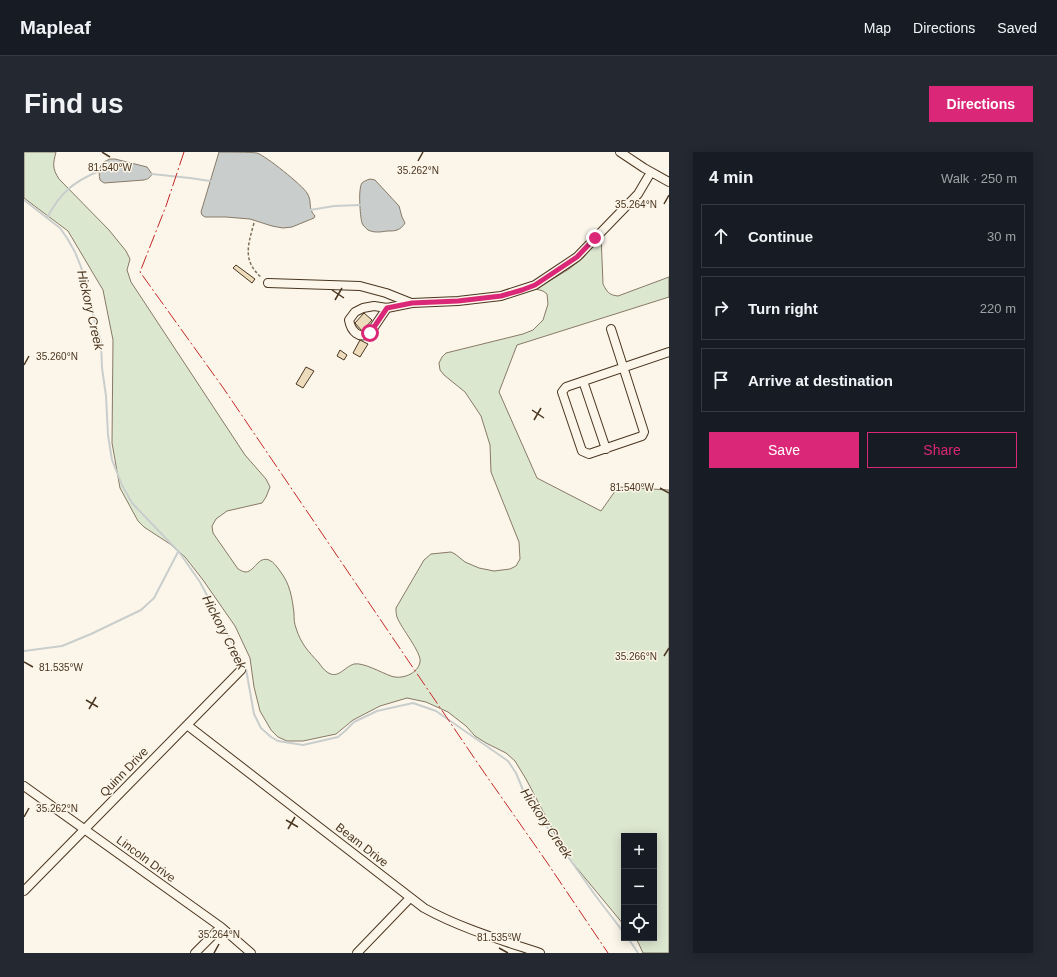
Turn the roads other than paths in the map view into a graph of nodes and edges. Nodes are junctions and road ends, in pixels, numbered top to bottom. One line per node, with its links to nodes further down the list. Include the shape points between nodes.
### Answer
1 (620, 152): 2 (street)
2 (651, 172): 3 (street); 5 (street, via 638,194 577,257 535,285 501,296)
3 (669, 182)
4 (268, 283): 5 (street, via 360,286)
5 (412, 303): 6 (street)
6 (387, 308): 6 (street, via 366,336 359,335 350,327 349,320 355,312 374,306)
7 (611, 329): 9 (street)
8 (669, 352): 9 (street)
9 (624, 368): 10 (street); 11 (street, via 644,432 642,436)
10 (583, 381): 11 (street); 11 (street, via 566,387 562,392 582,451 589,454)
11 (606, 448)
12 (241, 670): 13 (street, Quinn Drive)
13 (187, 725): 15 (street, Quinn Drive); 17 (street, Beam Drive)
14 (24, 786): 15 (street, Lincoln Drive)
15 (85, 829): 16 (street, Quinn Drive); 18 (street, Lincoln Drive)
16 (24, 891)
17 (410, 898): 21 (street); 22 (street, Beam Drive, via 439,916)
18 (221, 928): 19 (street); 20 (street, Lincoln Drive)
19 (195, 953)
20 (251, 953)
21 (358, 953)
22 (540, 953)

